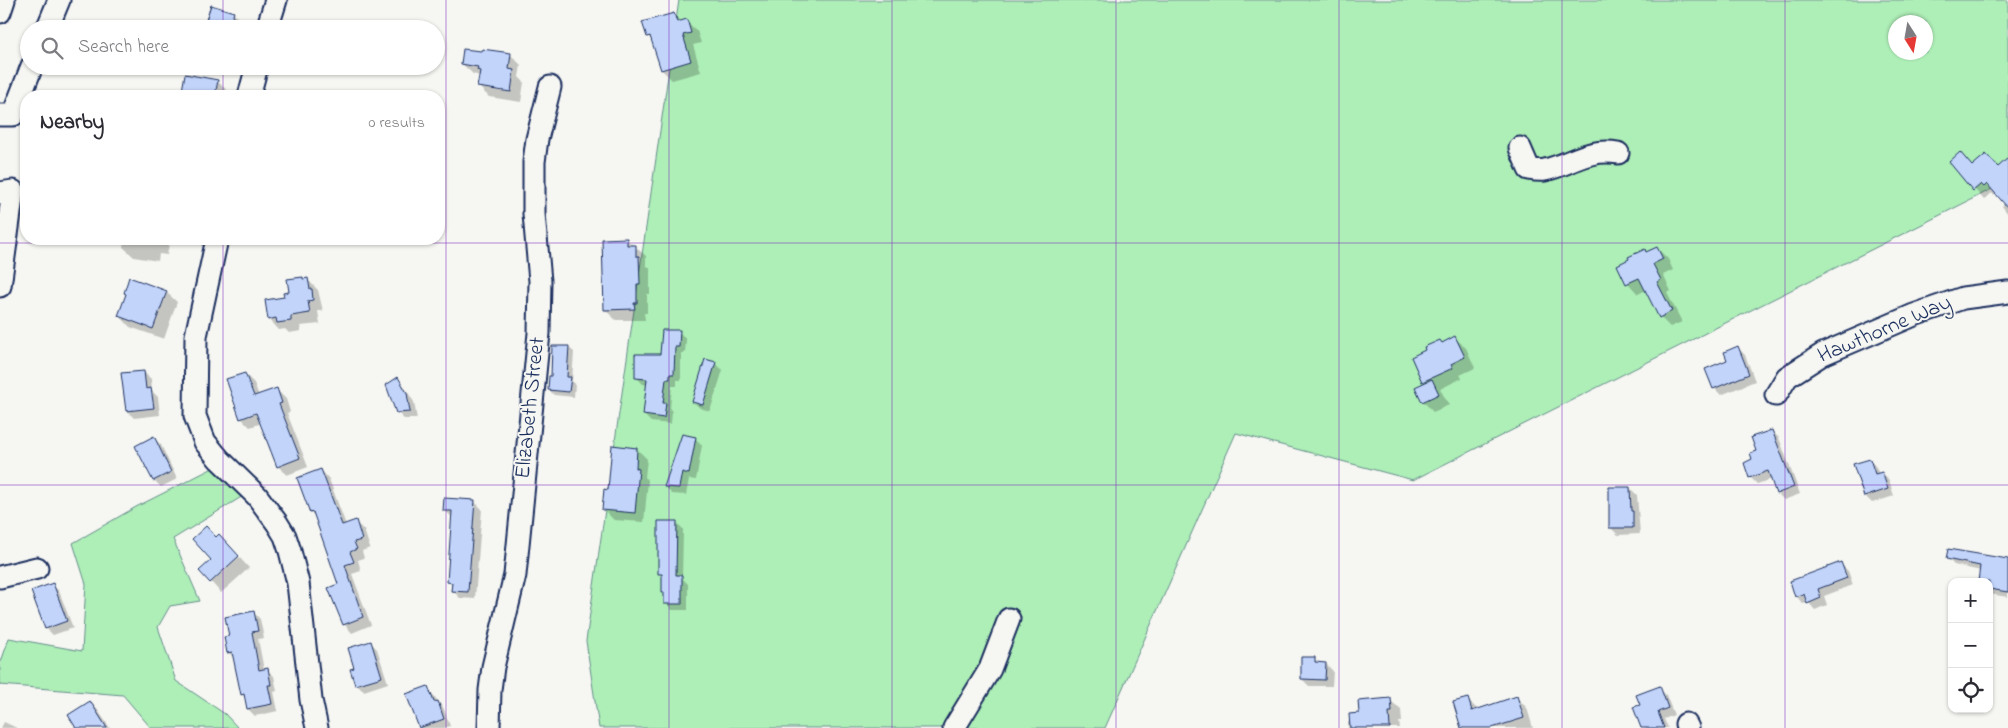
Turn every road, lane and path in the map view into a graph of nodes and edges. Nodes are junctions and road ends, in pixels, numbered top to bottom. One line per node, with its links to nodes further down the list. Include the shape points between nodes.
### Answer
1 (4, 0): 4 (street)
2 (59, 0): 5 (street)
3 (276, 0): 6 (street)
4 (0, 12)
5 (51, 20)
6 (270, 20)
7 (29, 75): 10 (street)
8 (255, 75): 11 (street)
9 (550, 88): 25 (street, Elizabeth Street, via 534,162 539,333 516,568 490,690)
10 (23, 90)
11 (251, 90)
12 (20, 97): 13 (street, via 13,115)
13 (0, 115)
14 (1520, 148): 15 (street, via 1529,169 1544,170 1587,154)
15 (1618, 153)
16 (0, 193): 18 (street, via 13,192)
17 (216, 245): 24 (street, via 196,336 195,416 205,442 257,496 285,536 298,583 311,700)
18 (0, 286)
19 (2008, 292): 20 (street, Hawthorne Way, via 1962,298 1823,354 1787,377)
20 (1776, 395)
21 (37, 568): 22 (street)
22 (0, 576)
23 (1009, 620): 26 (street, via 990,668)
24 (318, 728)
25 (489, 728)
26 (954, 728)

